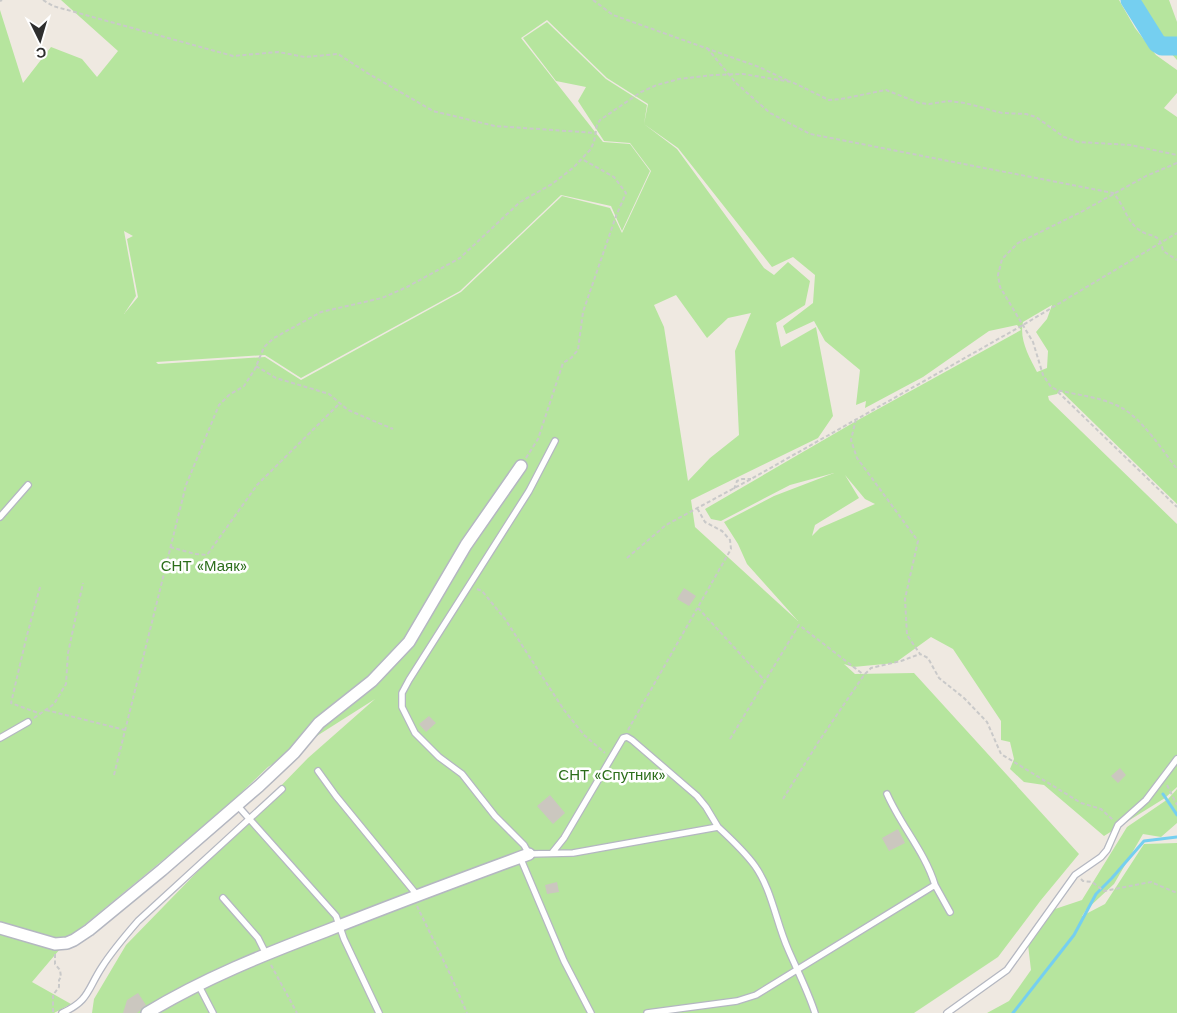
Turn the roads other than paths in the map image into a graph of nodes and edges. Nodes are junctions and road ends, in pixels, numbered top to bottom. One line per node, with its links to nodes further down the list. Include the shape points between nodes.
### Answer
1 (554, 441): 15 (lane, via 529,491 402,693 402,707 415,732 439,757 462,774 495,816 524,845)
2 (521, 466): 11 (street, via 466,544 410,642 372,681 319,722 294,752)
3 (28, 485): 4 (lane)
4 (0, 517)
5 (28, 722): 6 (lane)
6 (0, 738)
7 (1177, 759): 32 (lane, via 1146,800 1118,826 1107,850 1075,875 1007,970)
8 (318, 771): 17 (lane)
9 (282, 789): 12 (lane)
10 (887, 794): 16 (lane)
11 (237, 805): 12 (lane); 21 (street, via 89,930 67,943 55,944)
12 (250, 818): 20 (lane, via 336,916); 25 (lane, via 138,922 100,969 81,1002)
13 (718, 827): 14 (lane, via 582,851); 14 (lane, via 696,796 627,737 622,738); 23 (lane, via 756,867)
14 (552, 853): 15 (lane)
15 (524, 856): 17 (street); 29 (lane, via 564,961)
16 (936, 885): 19 (lane); 23 (lane)
17 (415, 896): 20 (street)
18 (223, 898): 22 (lane, via 258,938)
19 (950, 912)
20 (340, 926): 22 (street); 28 (lane)
21 (0, 928)
22 (265, 955): 24 (street)
23 (798, 969): 30 (lane, via 748,998); 31 (lane)
24 (199, 986): 26 (street); 27 (lane)
25 (62, 1013)
26 (147, 1013)
27 (213, 1013)
28 (379, 1013)
29 (591, 1013)
30 (647, 1013)
31 (815, 1013)
32 (947, 1013)

